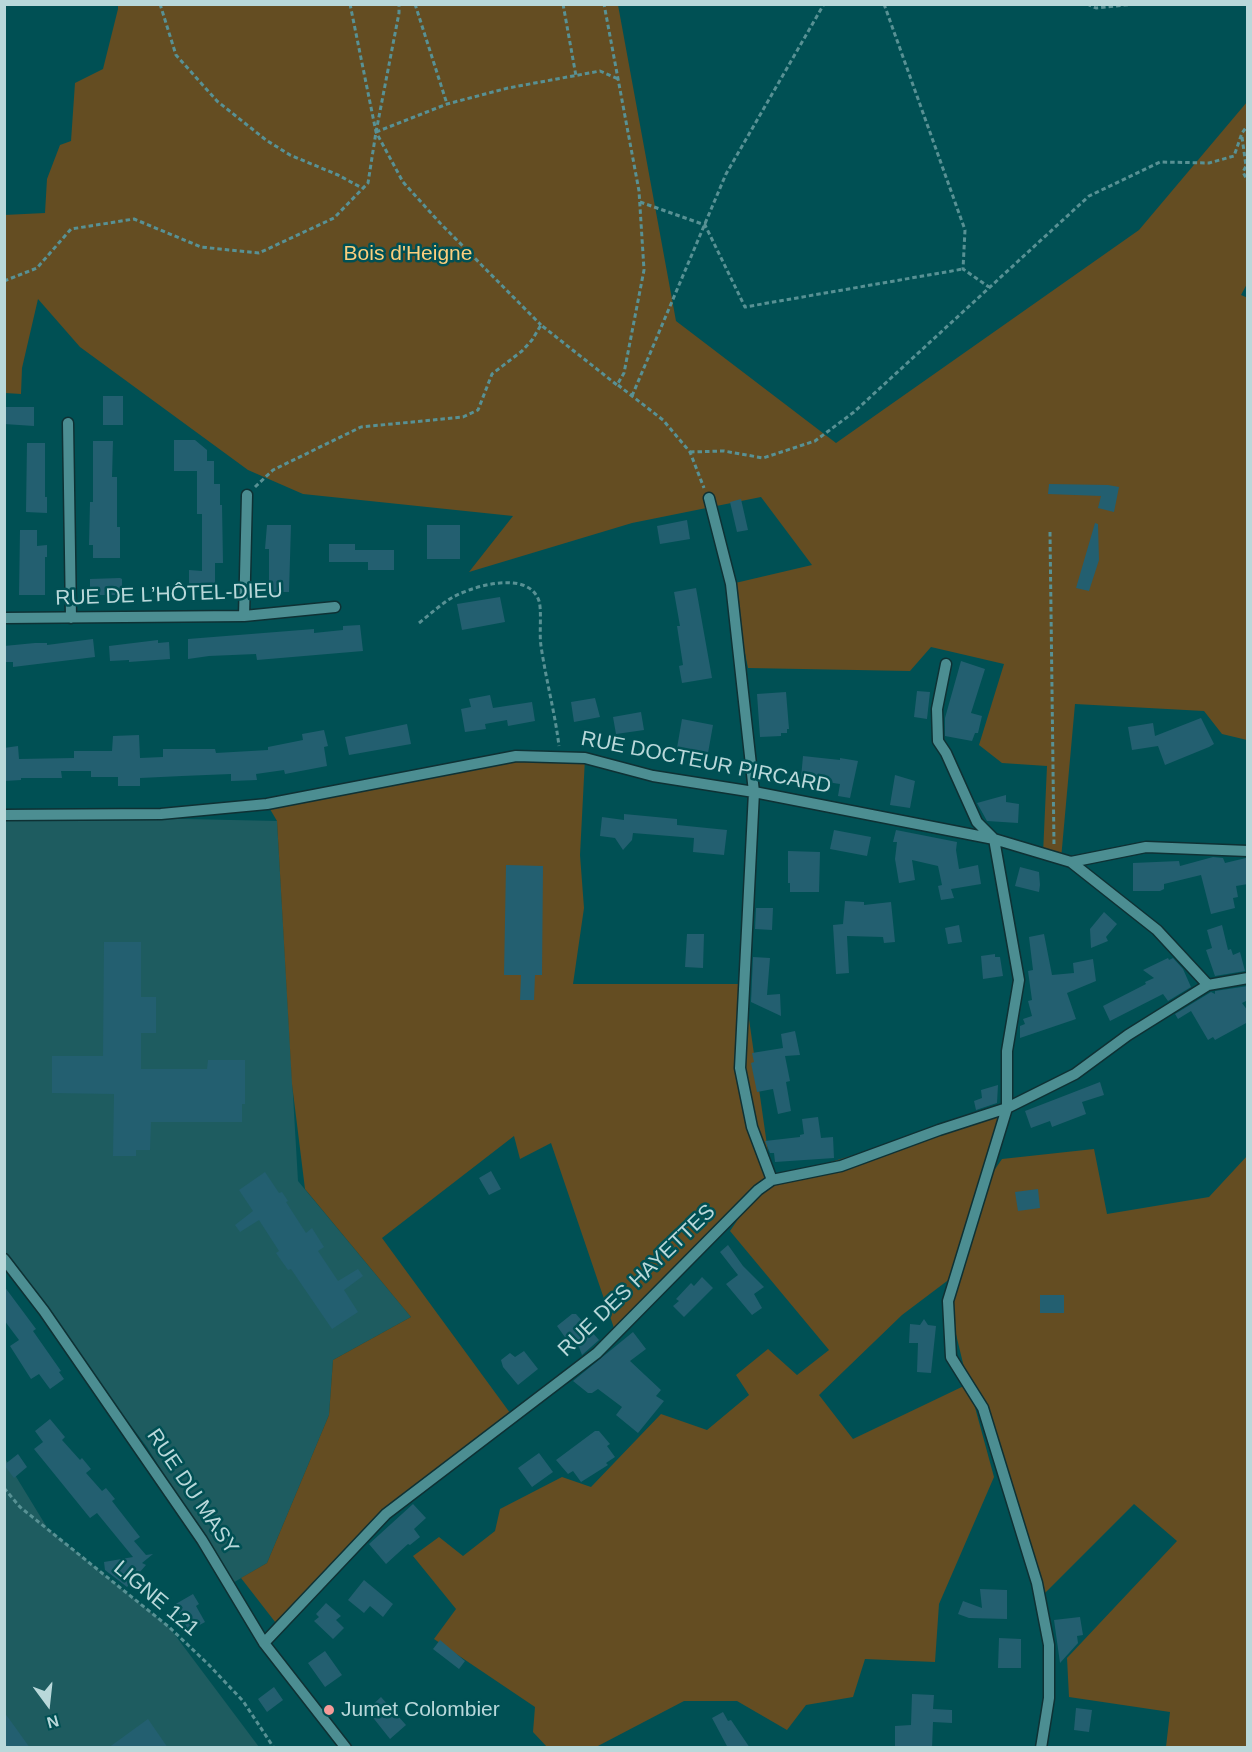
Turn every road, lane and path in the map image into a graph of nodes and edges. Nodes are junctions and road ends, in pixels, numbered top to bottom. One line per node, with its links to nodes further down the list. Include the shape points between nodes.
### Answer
1 (160, 4): 18 (path, via 176,55 218,101 290,155)
2 (350, 4): 15 (path)
3 (399, 4): 15 (path)
4 (415, 4): 13 (path)
5 (563, 4): 11 (path)
6 (604, 4): 12 (path)
7 (824, 4): 20 (path, via 726,174)
8 (884, 4): 21 (path, via 965,230)
9 (1087, 4): 10 (path, via 1096,8)
10 (1134, 4)
11 (576, 76): 12 (path, via 600,71); 13 (path)
12 (618, 79): 19 (path)
13 (447, 104): 15 (path)
14 (1248, 124): 16 (path)
15 (376, 132): 18 (path, via 368,183); 24 (path, via 403,182)
16 (1242, 134): 17 (path, via 1246,166 1243,172); 23 (path, via 1234,156 1209,163 1160,162 1089,196)
17 (1248, 182)
18 (362, 189): 22 (path, via 334,218 259,253 201,247 134,219 70,230 38,268)
19 (640, 202): 20 (path); 25 (path, via 644,270 624,373)
20 (705, 225): 21 (path, via 745,307); 26 (path)
21 (963, 268): 23 (path)
22 (4, 281)
23 (990, 287): 28 (path, via 854,412 815,441 763,458 724,451)
24 (541, 325): 25 (path); 29 (path, via 522,351 492,374 478,410 463,417 361,427 273,470)
25 (617, 385): 26 (path)
26 (632, 396): 28 (path, via 663,420)
27 (68, 423): 35 (street)
28 (690, 452): 30 (path)
29 (247, 495): 33 (street)
30 (709, 498): 39 (street, via 731,584)
31 (1050, 532): 43 (path)
32 (335, 607): 33 (street, RUE DE L’HÔTEL-DIEU)
33 (244, 616): 35 (street, RUE DE L’HÔTEL-DIEU)
34 (4, 618): 35 (street, RUE DE L’HÔTEL-DIEU)
35 (70, 618)
36 (419, 623): 38 (path, via 449,600 483,586 520,583 535,594 540,603 541,645)
37 (946, 664): 41 (street, via 937,709 938,741 977,822)
38 (559, 757): 39 (street, RUE DOCTEUR PIRCARD, via 585,758 653,776); 40 (street, RUE DOCTEUR PIRCARD, via 516,756 267,804 161,814)
39 (754, 792): 41 (street, RUE DOCTEUR PIRCARD); 48 (street, via 740,1068 752,1127)
40 (4, 815)
41 (994, 839): 43 (street, RUE DOCTEUR PIRCARD); 47 (street, via 1019,980 1007,1051)
42 (1248, 851): 44 (street, via 1146,847)
43 (1054, 857): 44 (street, RUE DOCTEUR PIRCARD)
44 (1071, 862): 46 (street, RUE DOCTEUR PIRCARD, via 1156,930)
45 (1248, 978): 46 (street)
46 (1208, 985): 47 (street, RUE DES HAYETTES, via 1075,1074)
47 (1007, 1108): 48 (street, RUE DES HAYETTES, via 841,1166); 54 (street, via 948,1301 951,1357 983,1408 1037,1583 1049,1645 1049,1698)
48 (772, 1180): 51 (street, RUE DES HAYETTES, via 597,1353 386,1514)
49 (4, 1259): 51 (street, RUE DU MASY, via 202,1540)
50 (4, 1488): 52 (path, LIGNE 121, via 20,1507 209,1665 243,1701)
51 (264, 1643): 53 (street, RUE DU MASY)
52 (274, 1748)
53 (346, 1748)
54 (1041, 1748)

